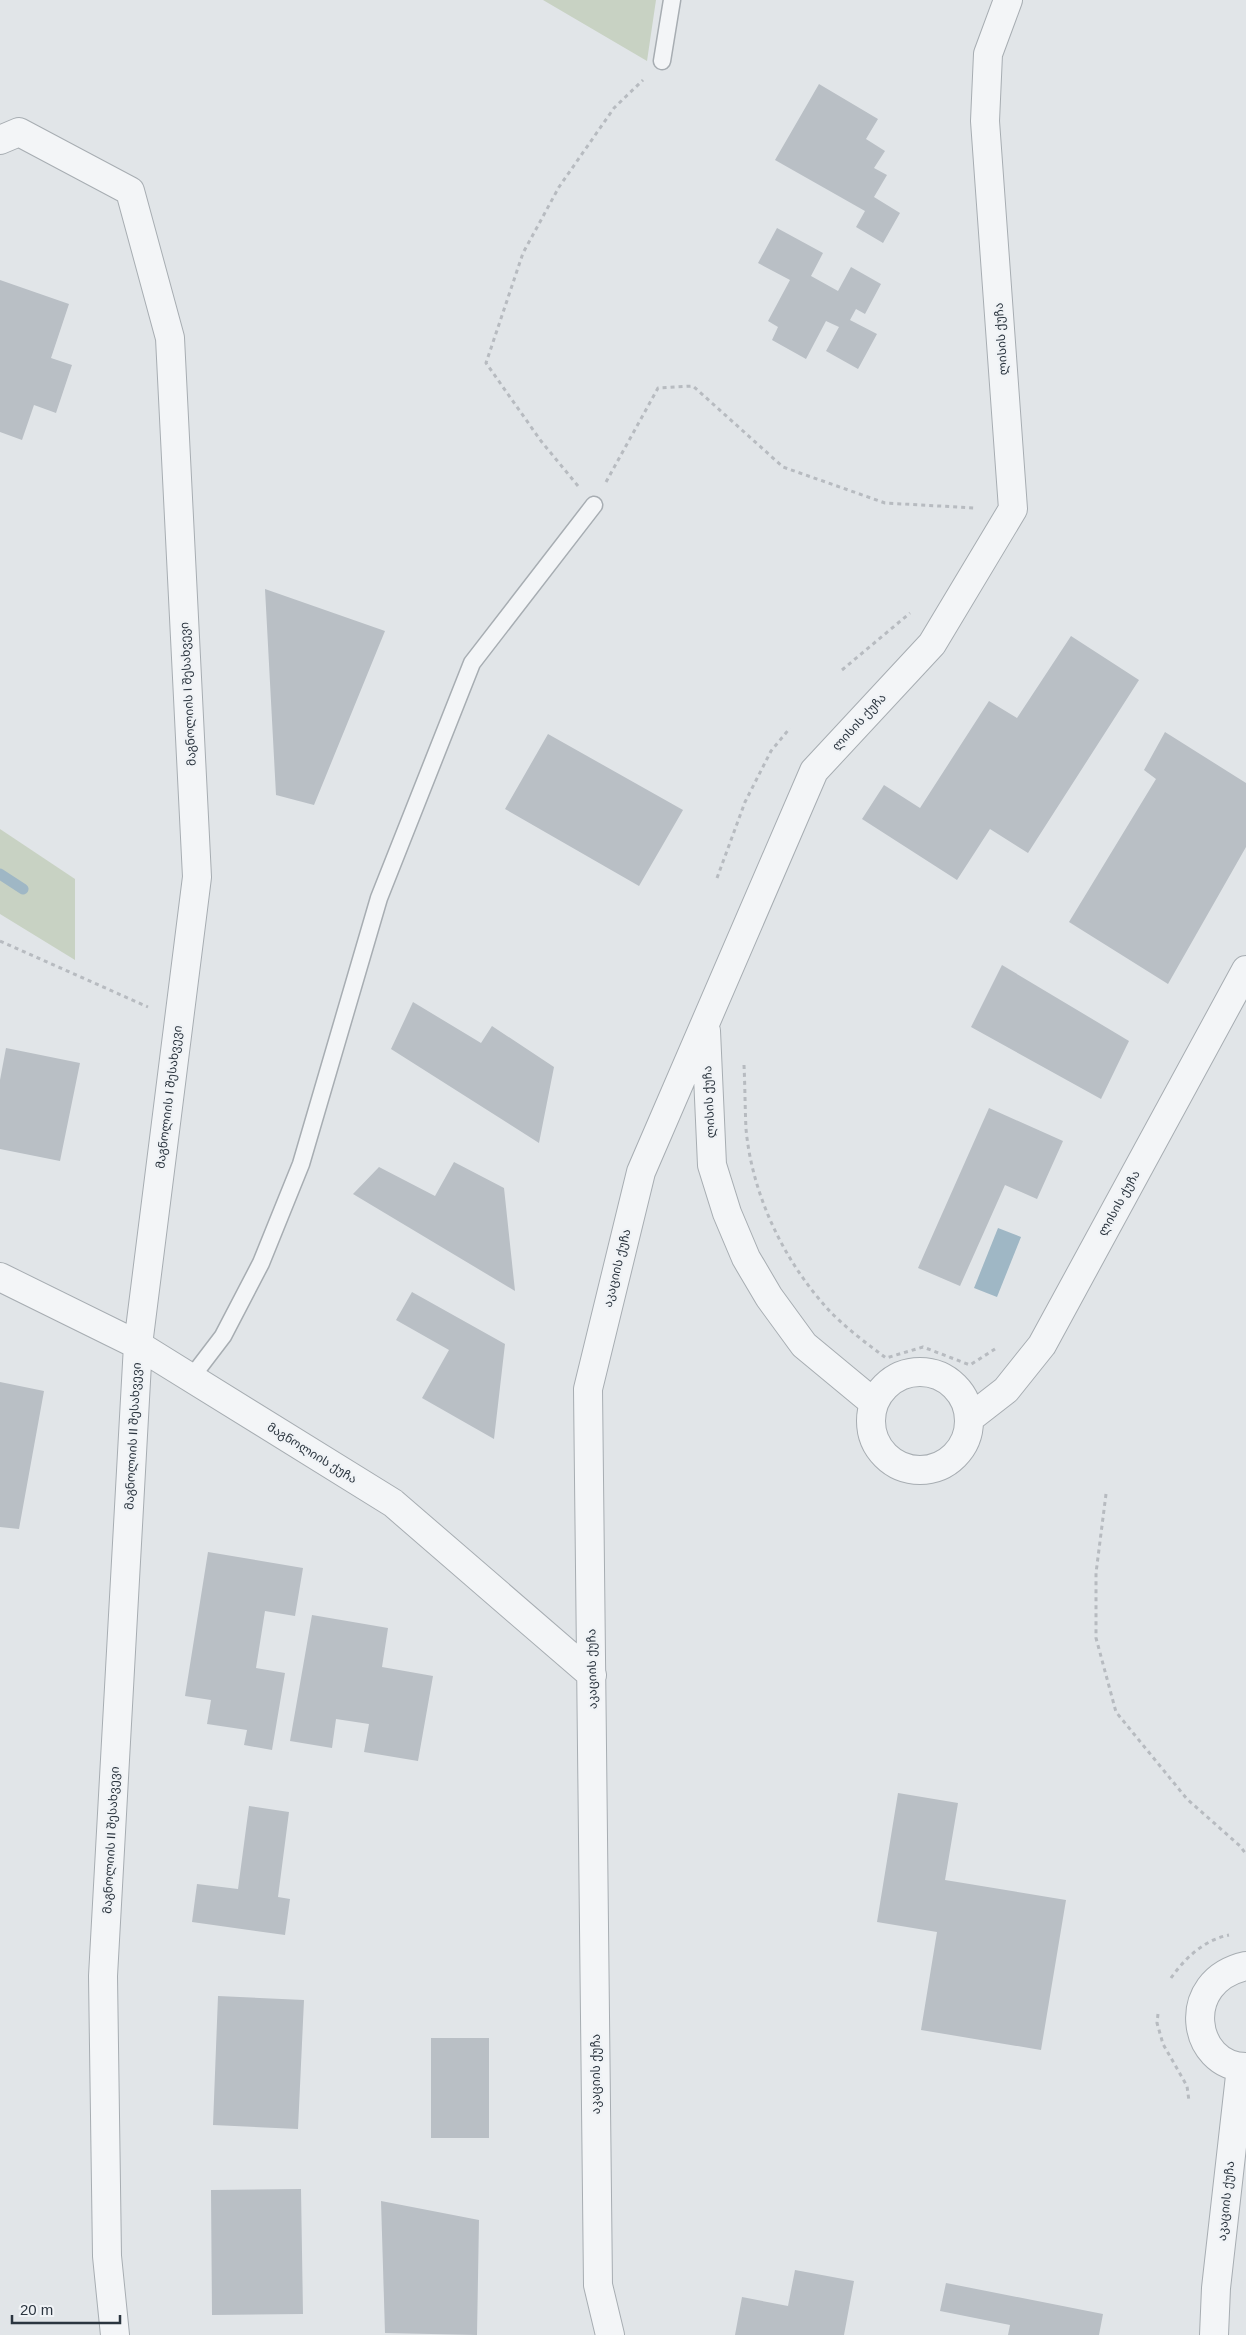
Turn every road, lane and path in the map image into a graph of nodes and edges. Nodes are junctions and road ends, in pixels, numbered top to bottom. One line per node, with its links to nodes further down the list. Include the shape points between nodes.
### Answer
1 (672, 0): 3 (lane)
2 (1008, 0): 6 (street, ლისის ქუჩა, via 988,54 985,121)
3 (662, 61): 5 (path, via 614,108 559,187 523,253 486,363 542,441)
4 (0, 140): 13 (street, მაგნოლიის I შესახვევი, via 19,132 130,191 170,338 197,877)
5 (594, 505): 6 (path, via 658,388 693,386 783,467 885,503); 19 (lane, via 472,663 379,898 301,1164 256,1271 223,1336)
6 (1013, 509): 14 (street, ლისის ქუჩა, via 932,644 814,771)
7 (910, 613): 8 (path)
8 (842, 670)
9 (790, 728): 10 (path, via 771,750 745,802)
10 (717, 878)
11 (0, 941): 13 (path)
12 (1246, 970): 21 (street, ლისის ქუჩა, via 1042,1345 1006,1390)
13 (179, 1021): 17 (street, მაგნოლიის I შესახვევი)
14 (706, 1022): 20 (street, ლისის ქუჩა, via 712,1165 746,1258 804,1345); 23 (street, აკაციის ქუჩა, via 641,1172 588,1390)
15 (744, 1065): 18 (path, via 746,1130 755,1179 772,1224 826,1307 886,1358 923,1347 970,1365)
16 (0, 1278): 17 (street, მაგნოლიის ქუჩა)
17 (138, 1345): 19 (street, მაგნოლიის ქუჩა); 29 (street, მაგნოლიის II შესახვევი, via 103,1976 107,2256)
18 (998, 1347)
19 (191, 1378): 23 (street, მაგნოლიის ქუჩა, via 393,1503)
20 (874, 1403): 21 (street, via 889,1382 901,1375 928,1372 941,1375 961,1393 968,1405); 21 (street, via 870,1419 879,1450 905,1468 937,1468 951,1460 962,1448)
21 (970, 1418)
22 (1106, 1494): 24 (path, via 1096,1573 1096,1638 1116,1712 1187,1799)
23 (592, 1675): 30 (street, აკაციის ქუჩა, via 598,2284)
24 (1246, 1854)
25 (1246, 1966): 27 (street, via 1216,1978 1200,2006 1204,2038 1213,2051 1226,2061)
26 (1158, 2014): 28 (path, via 1163,2044 1187,2086)
27 (1244, 2066): 31 (street, აკაციის ქუჩა, via 1216,2288)
28 (1189, 2101)
29 (115, 2335)
30 (610, 2335)
31 (1214, 2335)

